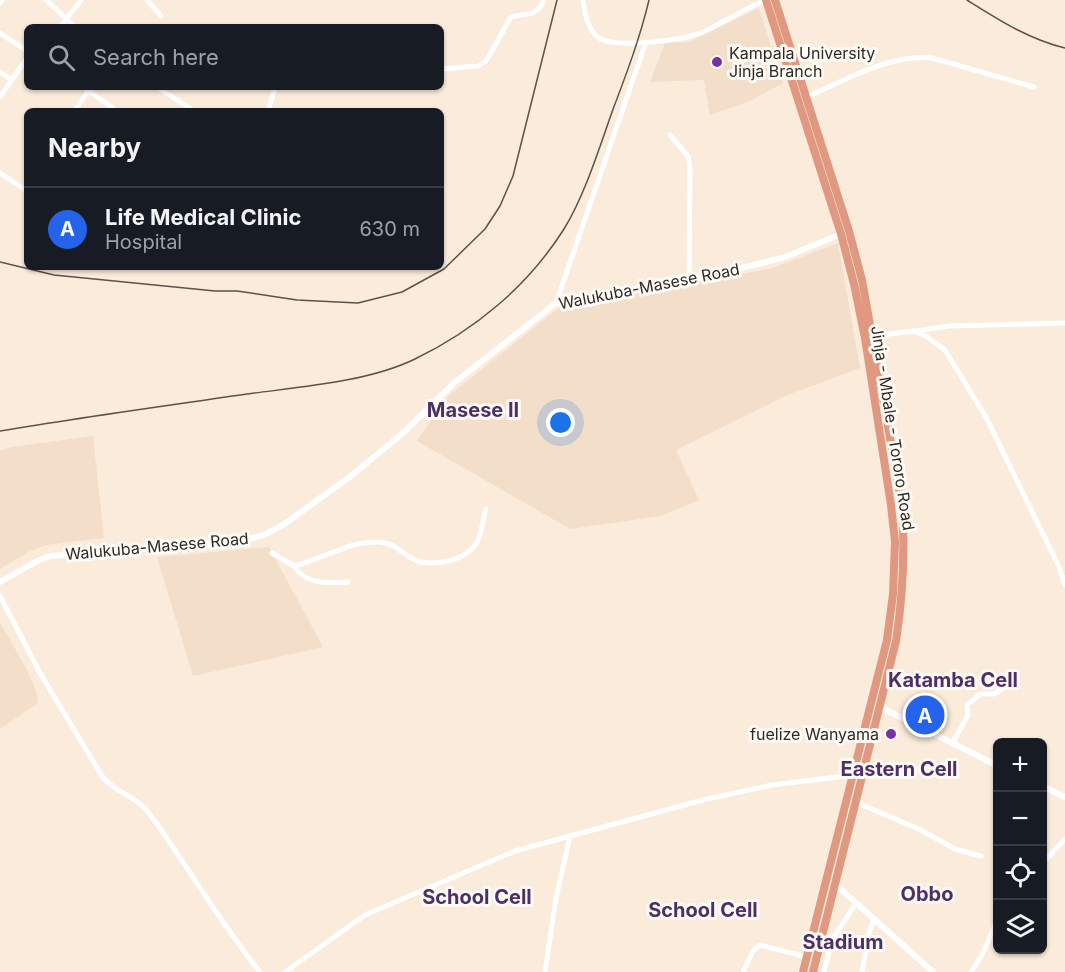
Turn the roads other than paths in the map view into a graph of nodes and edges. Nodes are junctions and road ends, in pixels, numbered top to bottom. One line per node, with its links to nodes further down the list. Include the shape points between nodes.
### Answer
1 (46, 0): 9 (street)
2 (81, 0): 9 (street)
3 (147, 0): 8 (street)
4 (544, 0): 16 (street, via 537,12 511,17 486,61 478,66)
5 (583, 0): 13 (street, via 588,23 599,38 618,43)
6 (766, 0): 13 (street, via 701,33); 33 (highway, Jinja - Mbale - Tororo Road)
7 (775, 0): 24 (highway, Jinja - Mbale - Tororo Road)
8 (161, 16)
9 (66, 19): 10 (street); 11 (street)
10 (62, 24)
11 (72, 24)
12 (0, 33): 14 (street)
13 (646, 42): 35 (street)
14 (24, 49)
15 (24, 62): 18 (street)
16 (444, 69)
17 (0, 72): 18 (street)
18 (12, 80): 25 (street)
19 (1034, 87): 24 (street, via 920,57 900,59)
20 (86, 90): 26 (street)
21 (87, 90): 27 (street)
22 (162, 90): 28 (street)
23 (274, 90): 29 (street)
24 (807, 97): 38 (highway, Jinja - Mbale - Tororo Road, via 849,231)
25 (0, 98)
26 (76, 108)
27 (113, 108)
28 (189, 108)
29 (269, 108)
30 (670, 135): 34 (street, via 688,156 690,169)
31 (0, 173): 32 (street)
32 (24, 189)
33 (841, 234): 34 (street, Walukuba-Masese Road, via 785,257); 51 (highway, Jinja - Mbale - Tororo Road, via 865,338 895,542 891,618)
34 (689, 279): 35 (street, Walukuba-Masese Road)
35 (556, 303): 42 (street, Walukuba-Masese Road, via 454,383 351,476 273,531 249,539 208,544 51,556)
36 (1065, 323): 37 (street, via 949,326)
37 (914, 331): 38 (street); 44 (street, via 945,350 966,381)
38 (873, 336): 48 (highway, Jinja - Mbale - Tororo Road, via 902,505 904,542 900,616)
39 (486, 509): 41 (street, via 478,540 456,559 424,563 390,543 376,542 352,544)
40 (272, 552): 41 (street)
41 (294, 566): 43 (street, via 312,581)
42 (0, 582)
43 (348, 582)
44 (1065, 585)
45 (0, 596): 46 (street)
46 (2, 603): 64 (street, via 102,776 149,813)
47 (1012, 683): 49 (street, via 994,694 980,694 967,705 968,715)
48 (880, 707): 49 (street); 54 (highway, Jinja - Mbale - Tororo Road)
49 (952, 744): 50 (street)
50 (993, 764)
51 (854, 775): 55 (street, via 714,797); 63 (highway, Jinja - Mbale - Tororo Road)
52 (1047, 788): 53 (street)
53 (1065, 796)
54 (855, 802): 57 (street, via 955,849); 59 (highway, Jinja - Mbale - Tororo Road)
55 (570, 836): 65 (street, via 515,851 365,915); 66 (street)
56 (1065, 839): 58 (street)
57 (981, 856)
58 (1047, 859)
59 (835, 884): 60 (street); 69 (highway, Jinja - Mbale - Tororo Road)
60 (856, 903): 61 (street); 70 (street, via 833,938)
61 (874, 920): 71 (street); 72 (street)
62 (993, 930): 73 (street)
63 (806, 957): 67 (street, via 760,945); 68 (highway, Jinja - Mbale - Tororo Road)
64 (260, 972)
65 (285, 972)
66 (545, 972)
67 (743, 972)
68 (802, 972)
69 (813, 972)
70 (824, 972)
71 (862, 972)
72 (933, 972)
73 (970, 972)

